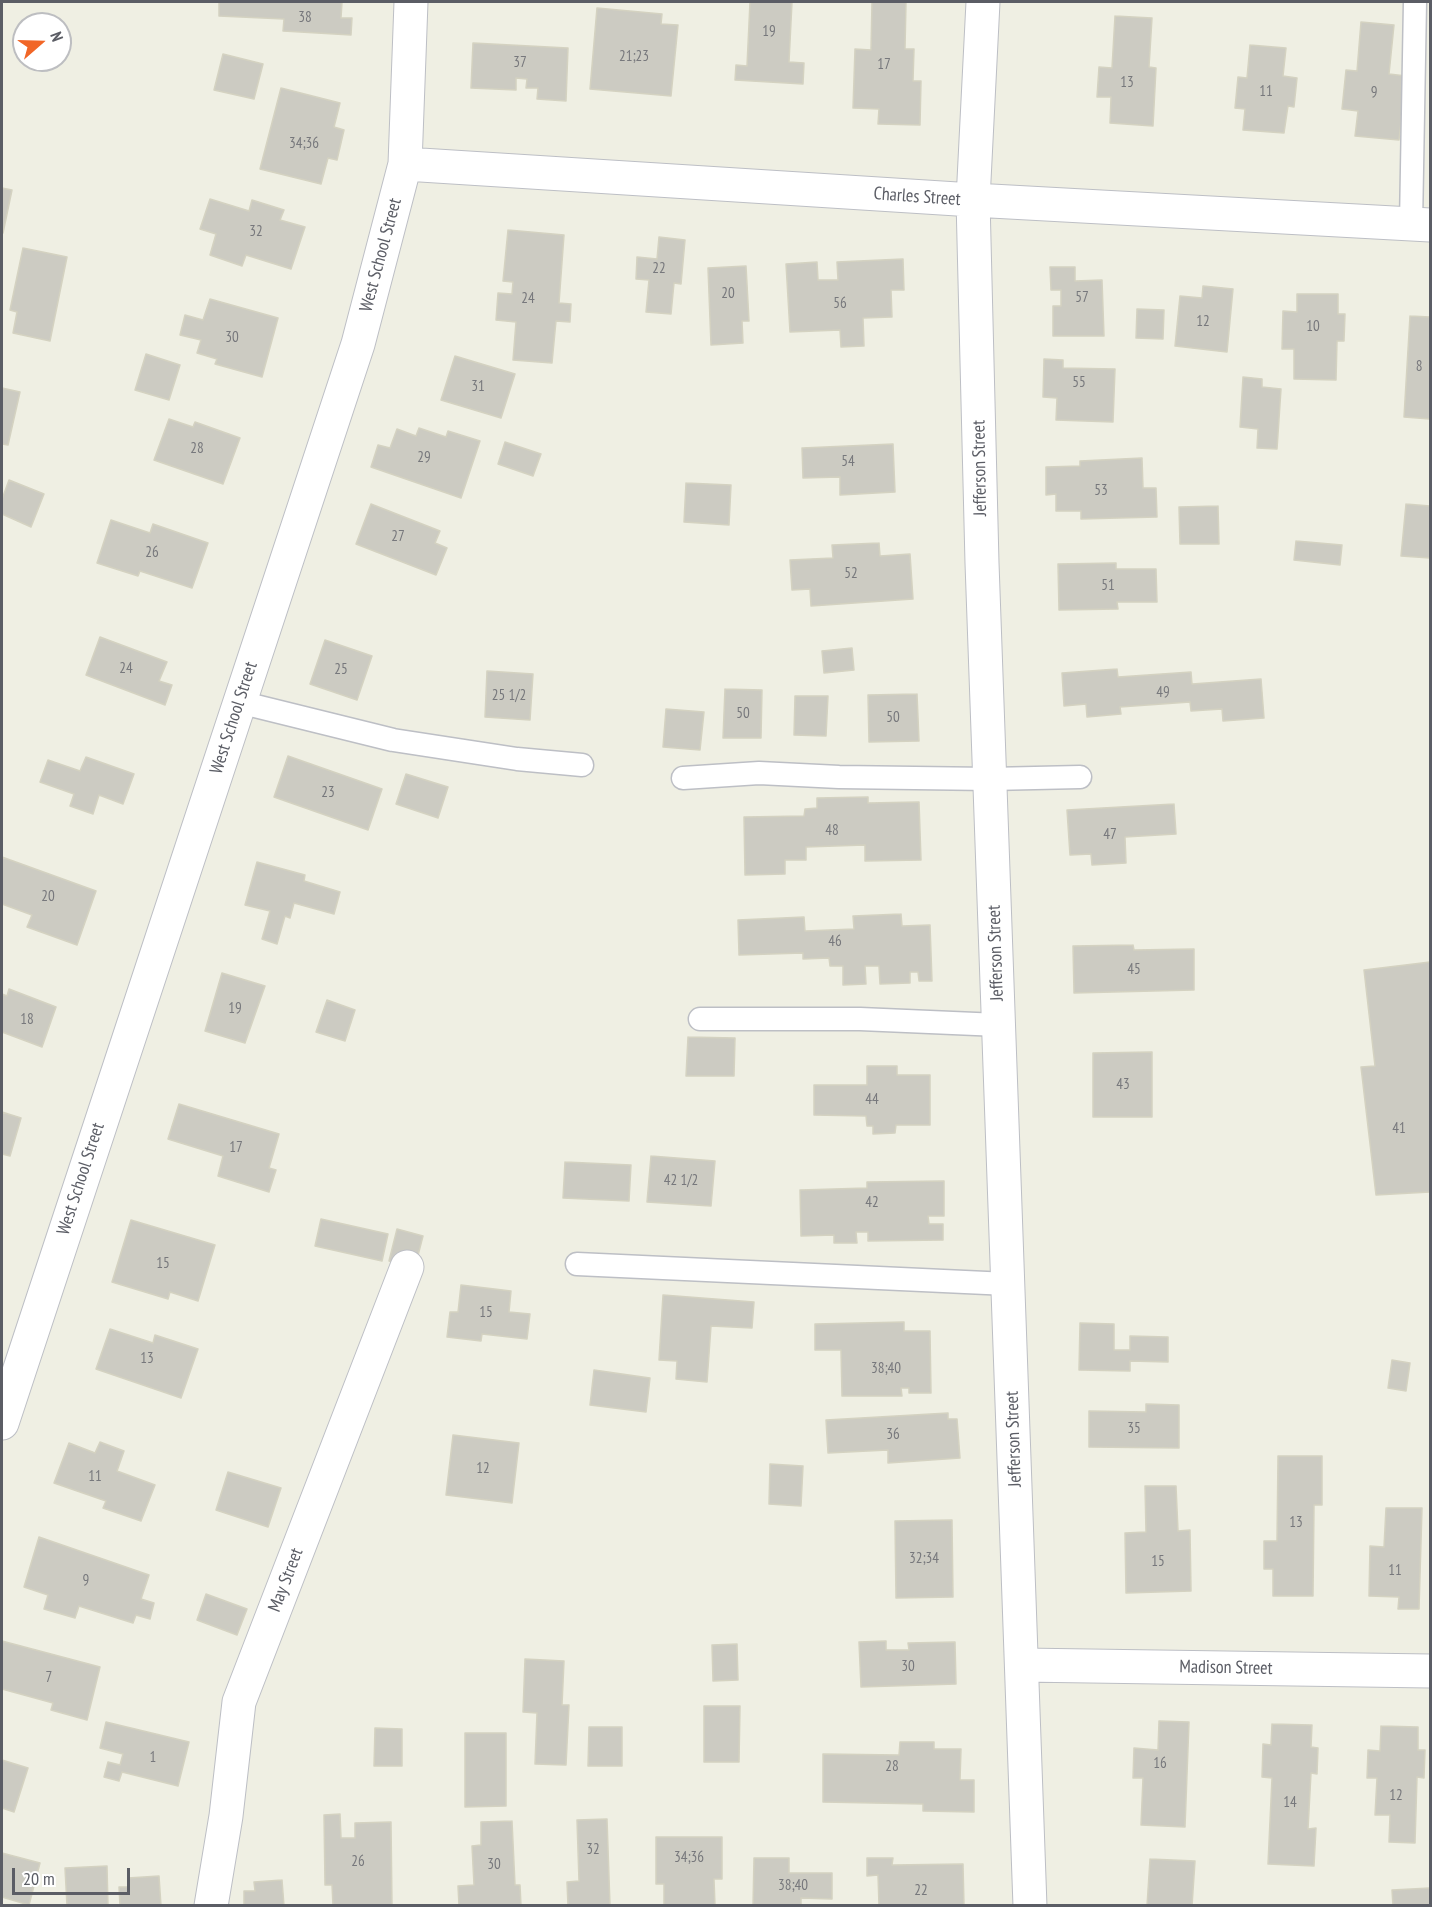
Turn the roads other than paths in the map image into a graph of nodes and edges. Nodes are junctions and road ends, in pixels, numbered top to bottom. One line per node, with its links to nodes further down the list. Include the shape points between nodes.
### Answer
1 (411, 2): 4 (street, West School Street)
2 (983, 2): 5 (street, Jefferson Street)
3 (1415, 2): 6 (lane)
4 (405, 165): 5 (street, Charles Street); 7 (street, West School Street, via 358,344)
5 (973, 200): 6 (street, Charles Street); 11 (street, Jefferson Street)
6 (1421, 224)
7 (239, 702): 8 (lane, via 393,740); 17 (street, West School Street)
8 (582, 765)
9 (1080, 777): 11 (lane)
10 (683, 778): 11 (lane, via 759,773)
11 (990, 779): 13 (street, Jefferson Street)
12 (700, 1019): 13 (lane)
13 (999, 1024): 16 (street, Jefferson Street)
14 (578, 1263): 16 (lane)
15 (407, 1267): 20 (street, May Street, via 239,1702)
16 (1008, 1284): 18 (street, Jefferson Street)
17 (2, 1423)
18 (1022, 1665): 19 (street, Madison Street); 21 (street, Jefferson Street)
19 (1431, 1671)
20 (211, 1905)
21 (1030, 1905)

